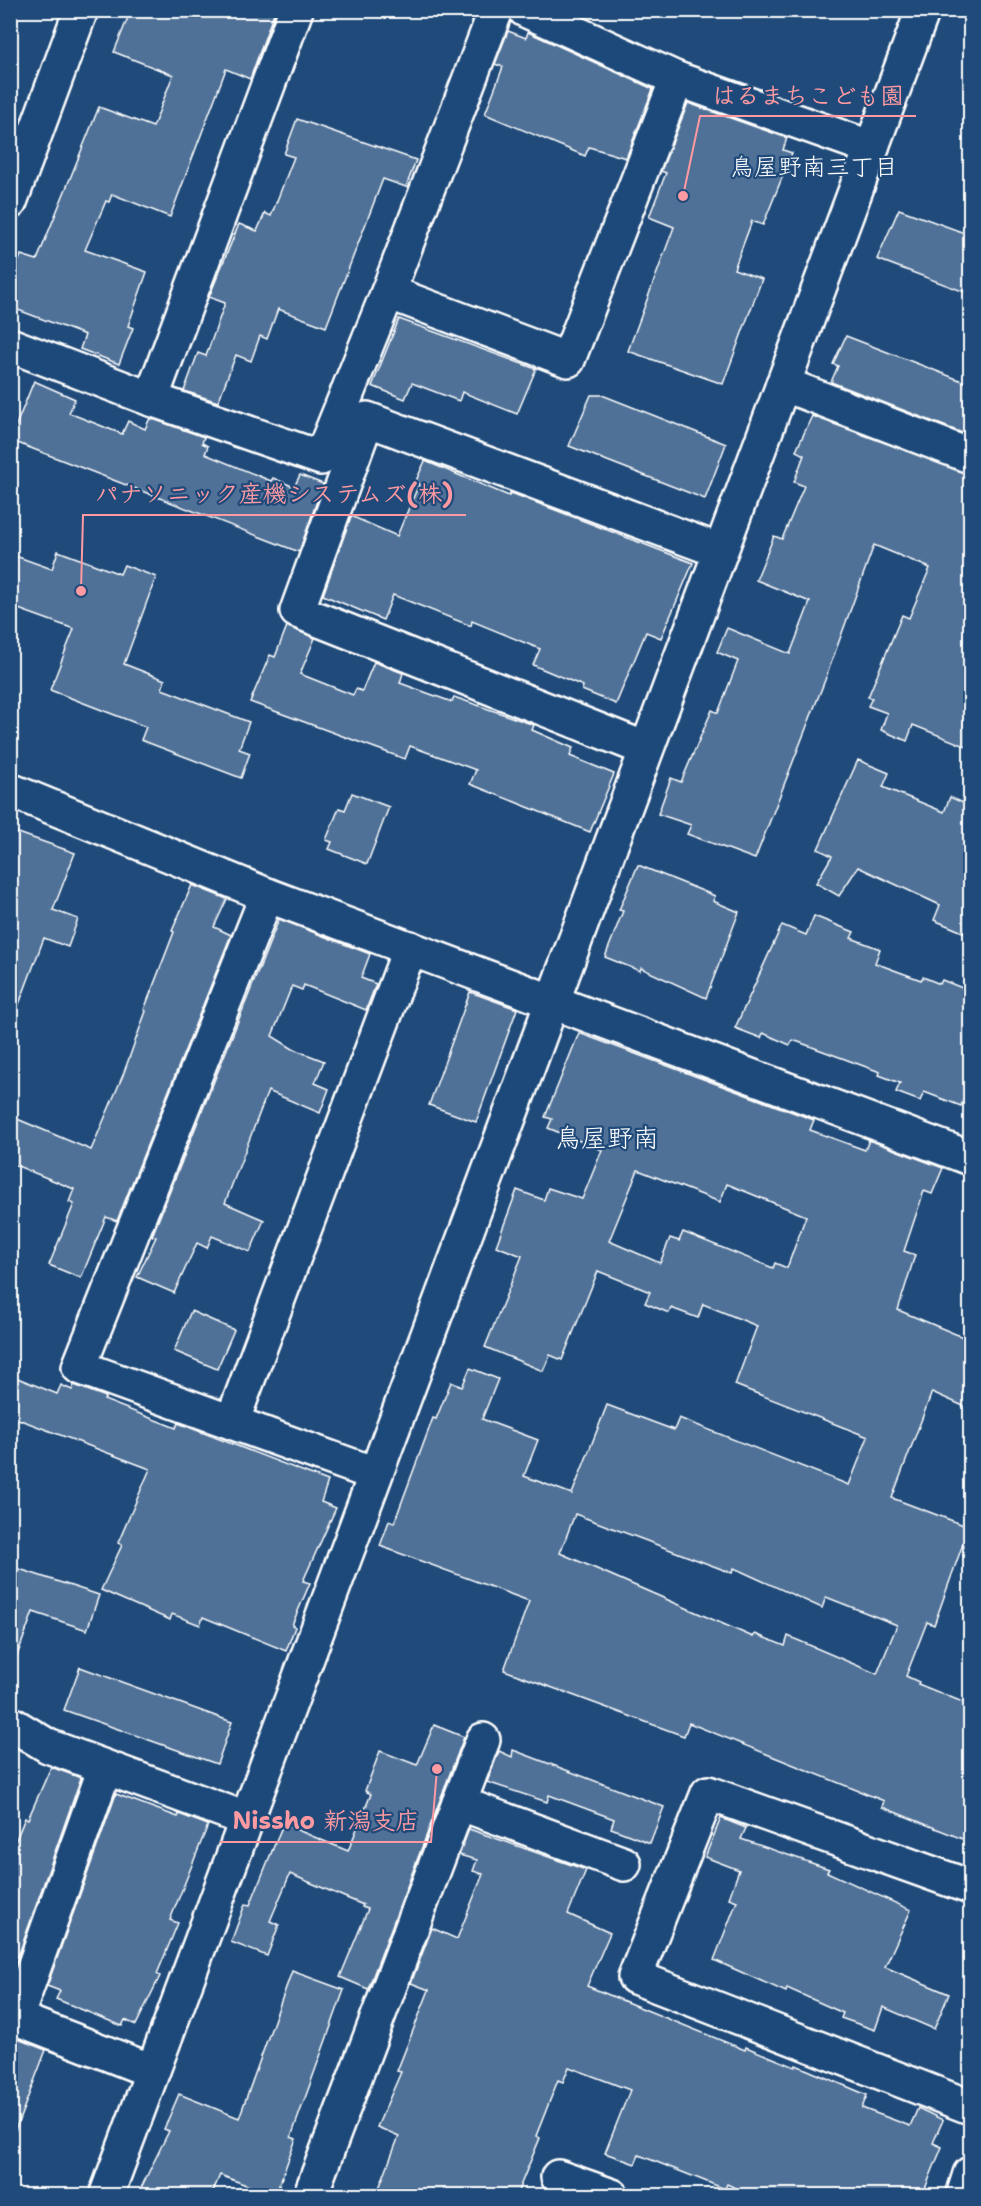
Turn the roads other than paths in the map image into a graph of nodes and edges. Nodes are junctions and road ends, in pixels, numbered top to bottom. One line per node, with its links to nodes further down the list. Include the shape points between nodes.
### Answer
1 (81, 10): 8 (street)
2 (296, 10): 12 (street)
3 (496, 10): 9 (street)
4 (525, 10): 6 (street)
5 (923, 10): 7 (street)
6 (677, 79): 7 (street); 9 (street, via 568,360)
7 (872, 148): 11 (street)
8 (10, 202)
9 (388, 292): 12 (street, via 321,458)
10 (10, 345): 12 (street)
11 (783, 384): 13 (street); 14 (street)
12 (151, 399)
13 (970, 456)
14 (720, 551): 15 (street); 15 (street, via 367,419 297,611)
15 (646, 749): 19 (street)
16 (10, 790): 17 (street)
17 (267, 895): 18 (street); 21 (street, via 79,1367)
18 (410, 948): 19 (street); 21 (street)
19 (551, 1000): 20 (street); 22 (street)
20 (970, 1158)
21 (232, 1422): 22 (street)
22 (375, 1474): 27 (street)
23 (10, 1723): 25 (street, via 48,1746)
24 (483, 1740): 26 (street)
25 (105, 1768): 27 (street); 30 (street, via 16,2018)
26 (459, 1803): 28 (street); 35 (street)
27 (246, 1820): 30 (street)
28 (624, 1864)
29 (970, 1887): 31 (street, via 708,1793 635,1977)
30 (152, 2071): 34 (street)
31 (970, 2107)
32 (970, 2174): 37 (street)
33 (558, 2177): 36 (street)
34 (106, 2196)
35 (310, 2196)
36 (612, 2196)
37 (963, 2196)

